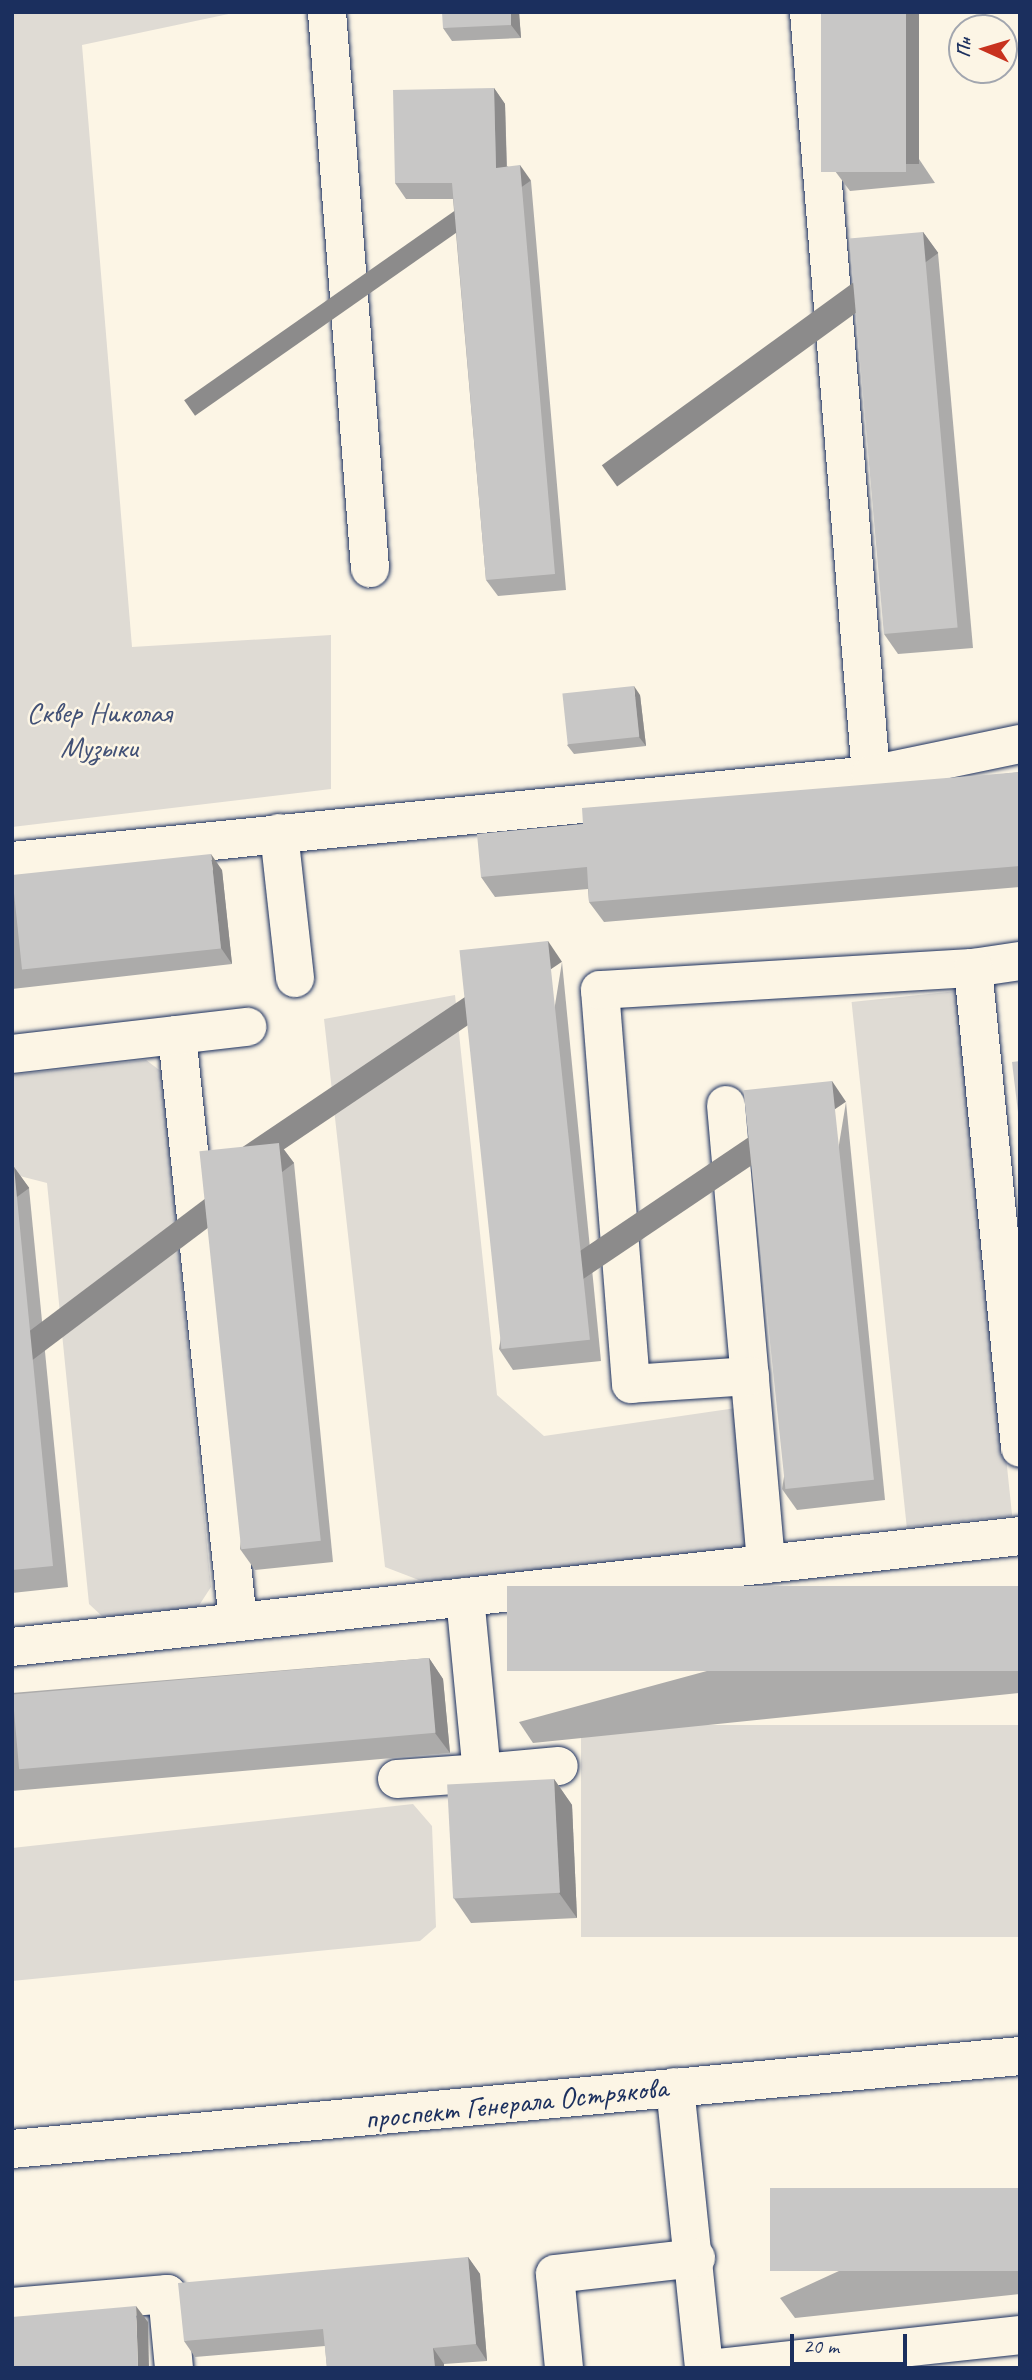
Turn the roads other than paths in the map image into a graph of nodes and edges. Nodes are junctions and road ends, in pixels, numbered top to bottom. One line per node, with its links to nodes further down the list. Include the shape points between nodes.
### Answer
1 (327, 12): 3 (main road)
2 (809, 12): 5 (main road)
3 (370, 568)
4 (1020, 744): 5 (main road)
5 (871, 775): 6 (main road)
6 (279, 833): 7 (main road); 10 (main road)
7 (12, 861)
8 (1020, 961): 9 (main road)
9 (973, 968): 15 (main road, via 600,990 631,1384); 16 (main road)
10 (295, 978)
11 (247, 1027): 12 (main road)
12 (177, 1035): 13 (main road); 20 (main road)
13 (12, 1055)
14 (726, 1105): 15 (main road)
15 (750, 1376): 18 (main road)
16 (1020, 1448)
17 (1020, 1536): 18 (main road)
18 (766, 1564): 19 (main road)
19 (465, 1597): 20 (main road); 23 (main road)
20 (238, 1622): 21 (main road)
21 (12, 1647)
22 (559, 1766): 23 (main road)
23 (482, 1773): 24 (main road)
24 (397, 1779)
25 (1020, 2056): 26 (main road, проспект Генерала Острякова)
26 (675, 2087): 27 (main road, проспект Генерала Острякова); 28 (main road)
27 (12, 2150)
28 (696, 2258): 33 (main road, via 555,2274); 34 (main road)
29 (12, 2307): 32 (main road, via 167,2294)
30 (1020, 2335): 31 (main road)
31 (861, 2360): 35 (main road)
32 (174, 2368)
33 (564, 2368)
34 (704, 2368)
35 (717, 2368)

